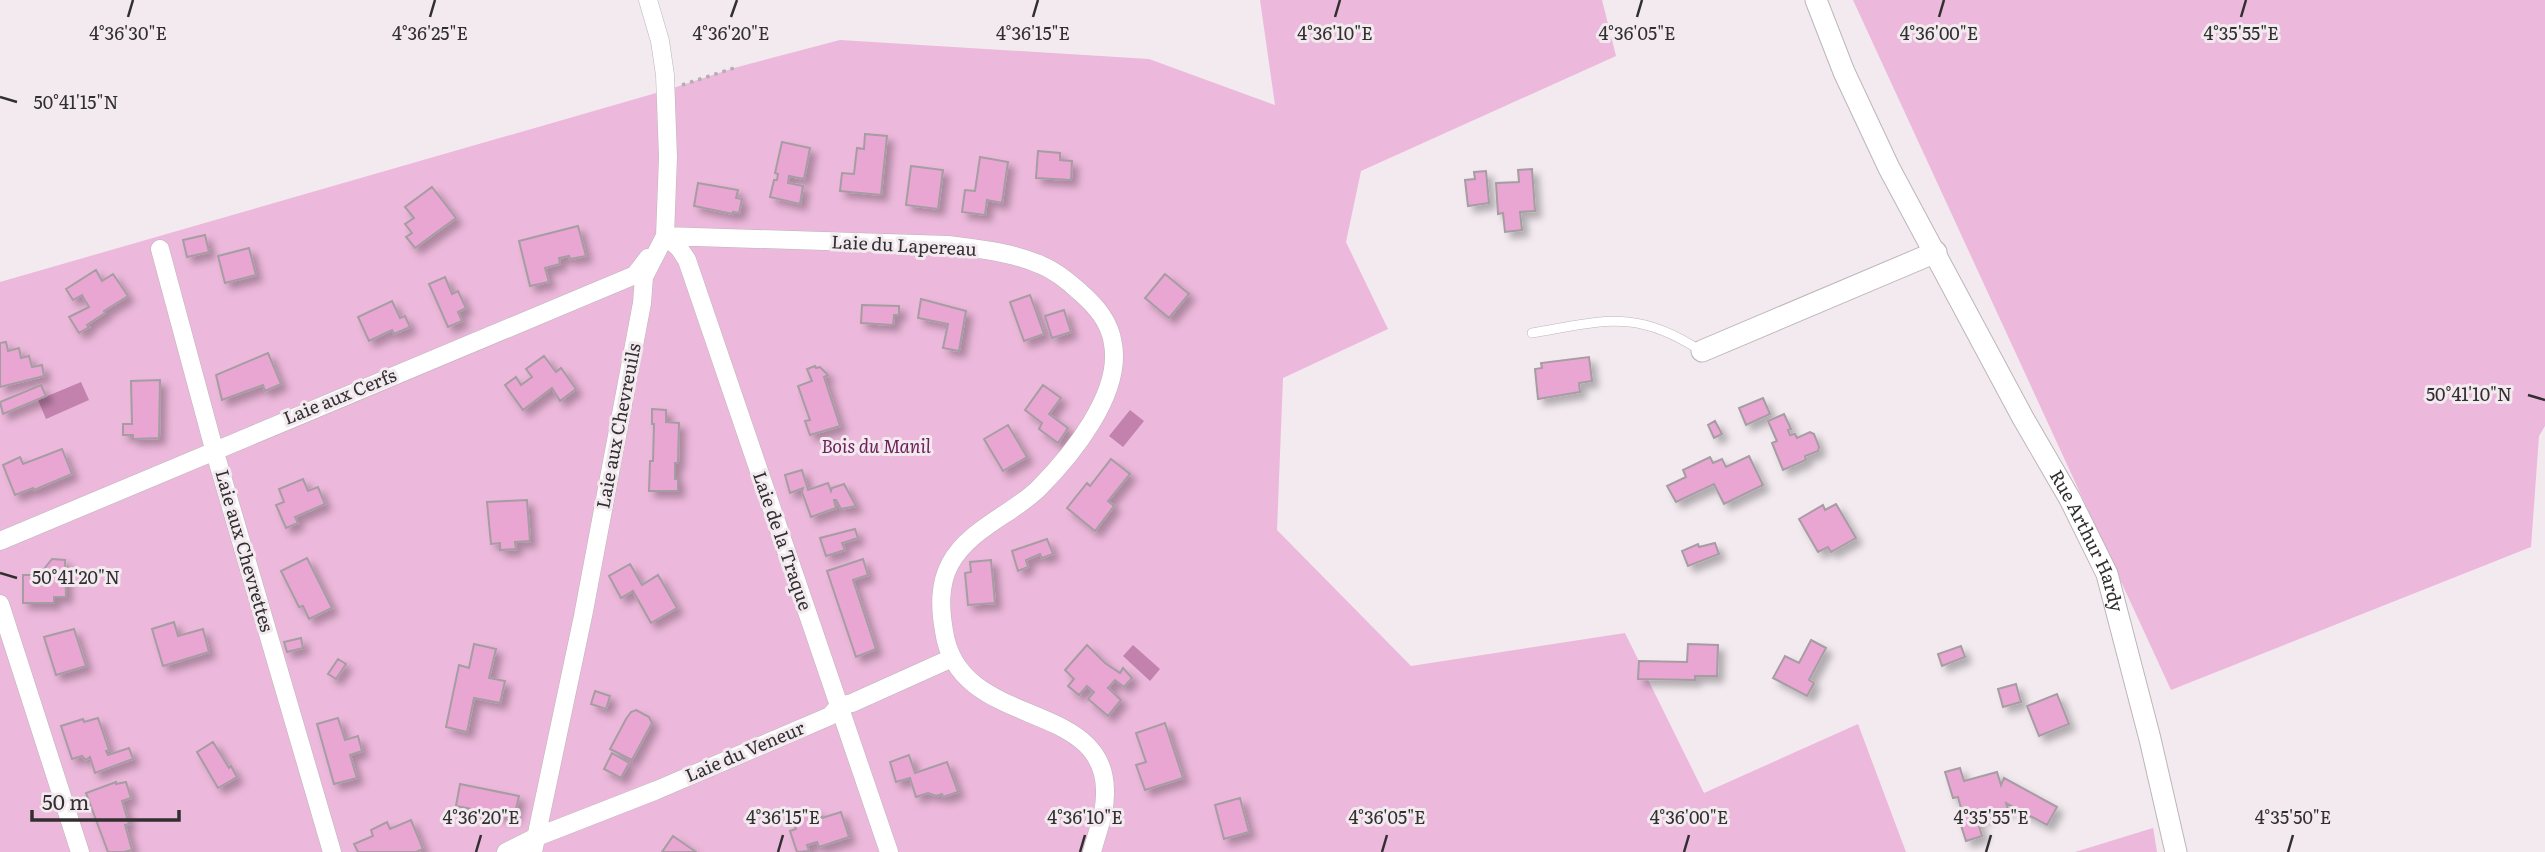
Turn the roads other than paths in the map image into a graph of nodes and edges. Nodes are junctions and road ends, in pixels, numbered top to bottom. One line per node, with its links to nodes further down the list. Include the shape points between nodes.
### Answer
1 (648, 0): 3 (street, Laie aux Chevreuils, via 660,41 668,114)
2 (1816, 0): 5 (street, Rue Arthur Hardy, via 1889,168)
3 (665, 236): 8 (street, Laie aux Cerfs, via 635,275); 11 (street, Laie du Lapereau, via 989,250 1041,264 1063,277 1107,322 1114,366 1094,419 1039,488 1016,509 970,538 950,564 941,610); 12 (street, Laie de la Traque, via 687,260); 13 (street, Laie aux Chevreuils, via 644,277 583,616)
4 (160, 249): 8 (street, Laie aux Chevrettes)
5 (1936, 252): 7 (street); 19 (street, Rue Arthur Hardy, via 2107,574)
6 (1532, 333): 7 (lane, via 1625,320 1653,326)
7 (1702, 351)
8 (214, 449): 9 (street, Laie aux Cerfs); 15 (street, Laie aux Chevrettes)
9 (0, 541)
10 (0, 604): 14 (street)
11 (952, 659): 12 (street, Laie du Veneur); 18 (street, Laie du Lapereau, via 972,683 996,699 1065,728 1097,757 1105,789)
12 (839, 706): 13 (street, Laie du Veneur, via 830,716); 17 (street, Laie de la Traque)
13 (533, 845): 16 (street, Laie du Veneur)
14 (80, 852)
15 (332, 852)
16 (506, 852)
17 (889, 852)
18 (1092, 852)
19 (2176, 852)

